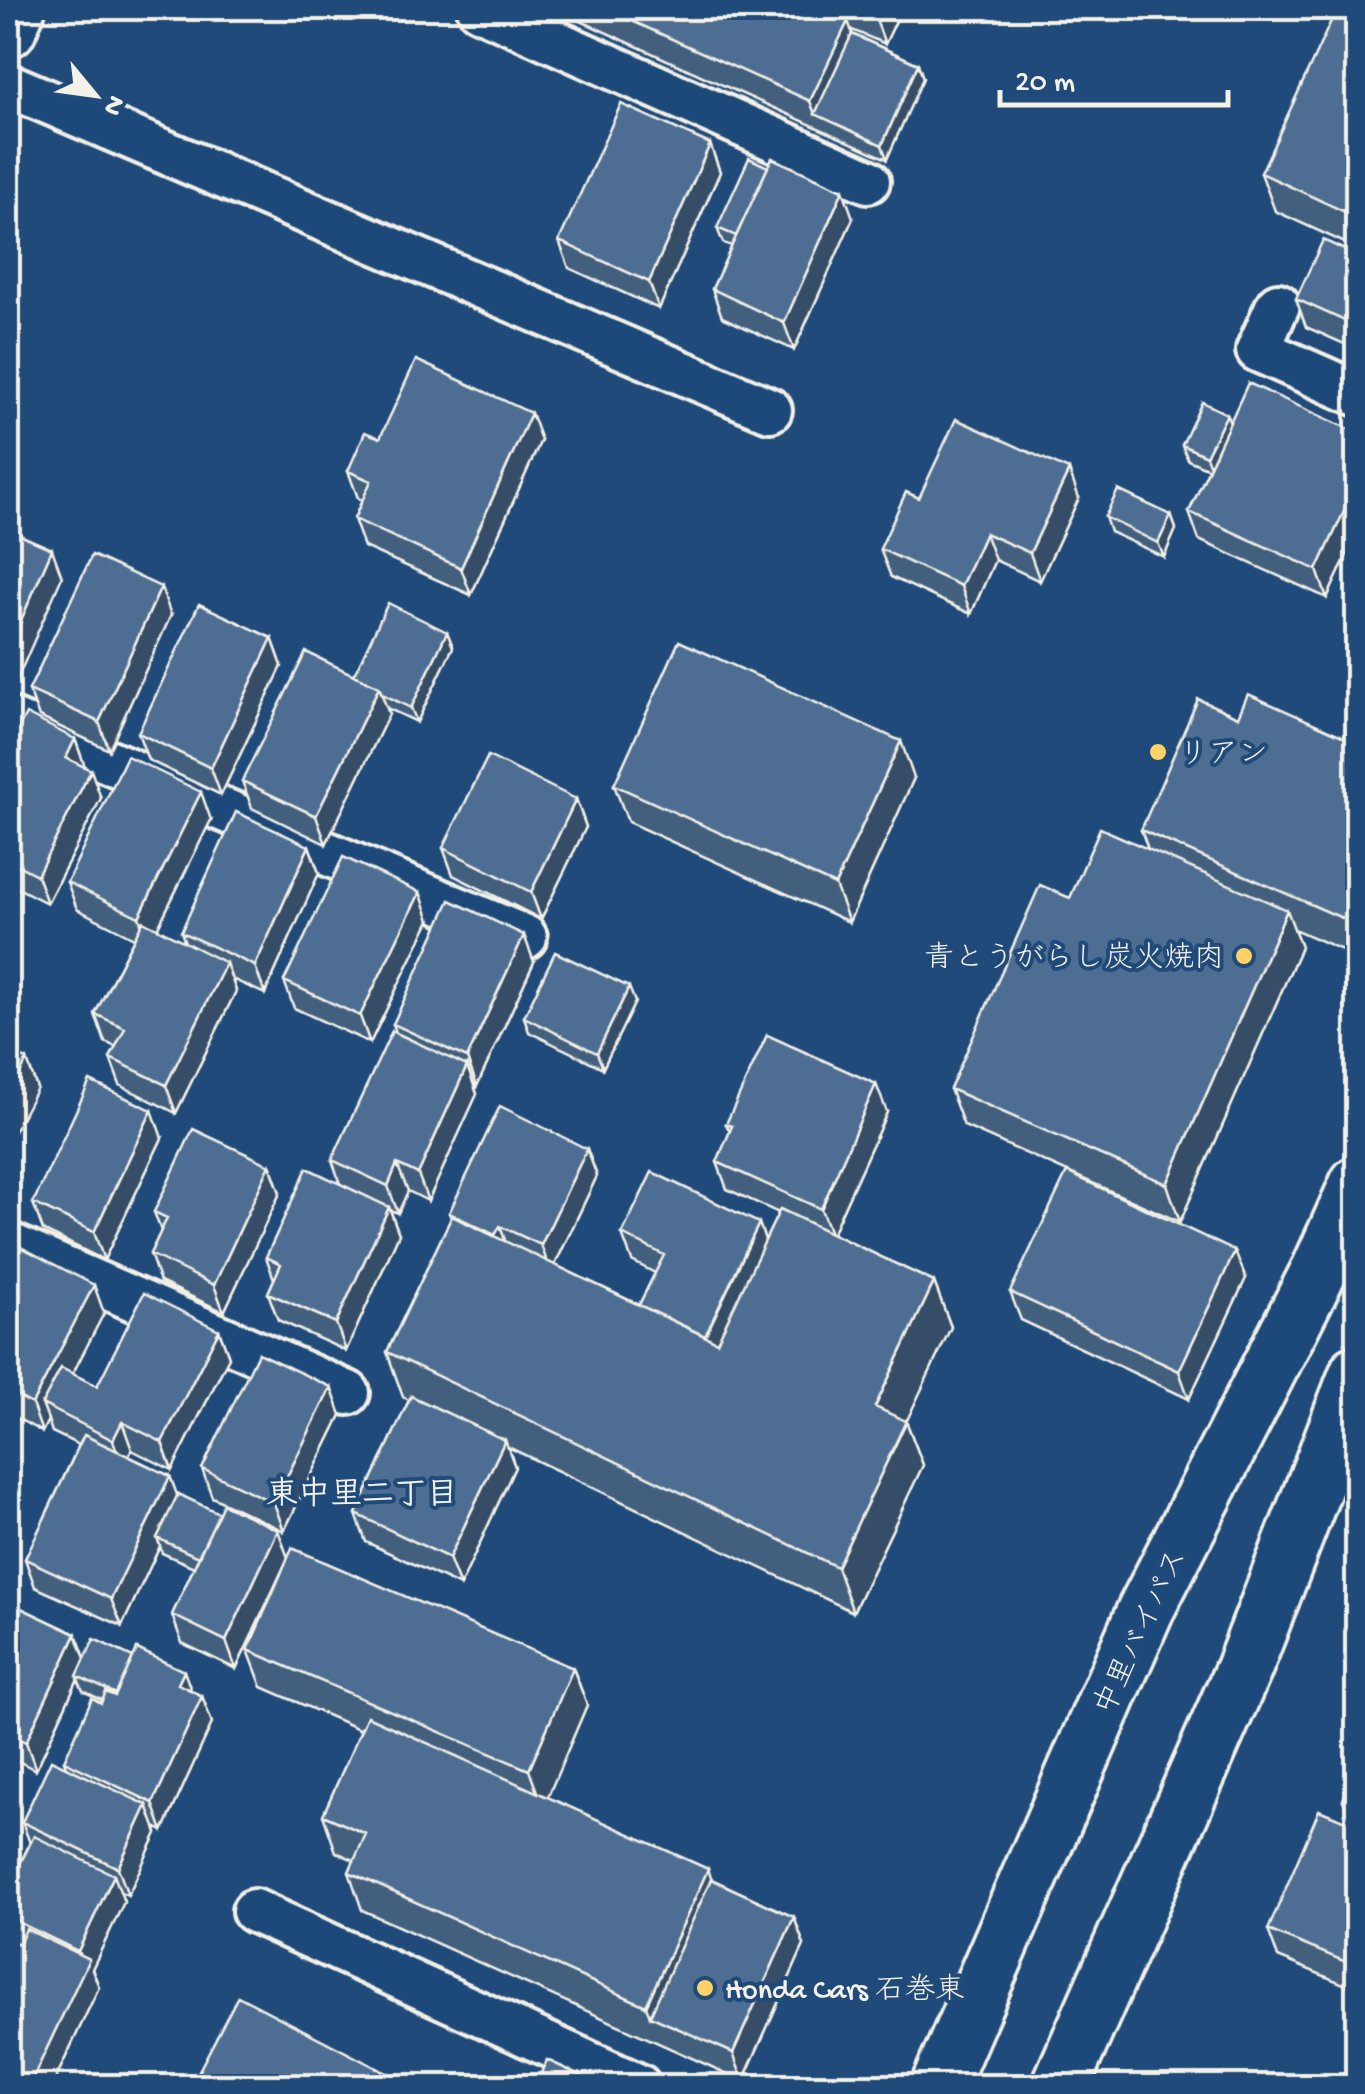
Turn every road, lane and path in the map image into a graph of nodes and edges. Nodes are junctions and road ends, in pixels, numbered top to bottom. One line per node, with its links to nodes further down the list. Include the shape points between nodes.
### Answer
1 (17, 8): 3 (street)
2 (479, 8): 5 (lane)
3 (8, 28)
4 (8, 85): 8 (lane)
5 (868, 180)
6 (1278, 304): 7 (lane, via 1258,350)
7 (1358, 394)
8 (770, 410)
9 (8, 719): 10 (lane)
10 (526, 937)
11 (1358, 1184): 17 (street, 中里バイパス, via 1144,1611)
12 (8, 1244): 14 (lane)
13 (1358, 1373): 18 (street, via 1244,1668)
14 (348, 1392)
15 (254, 1910): 16 (lane)
16 (638, 2086)
17 (939, 2086)
18 (1060, 2086)

